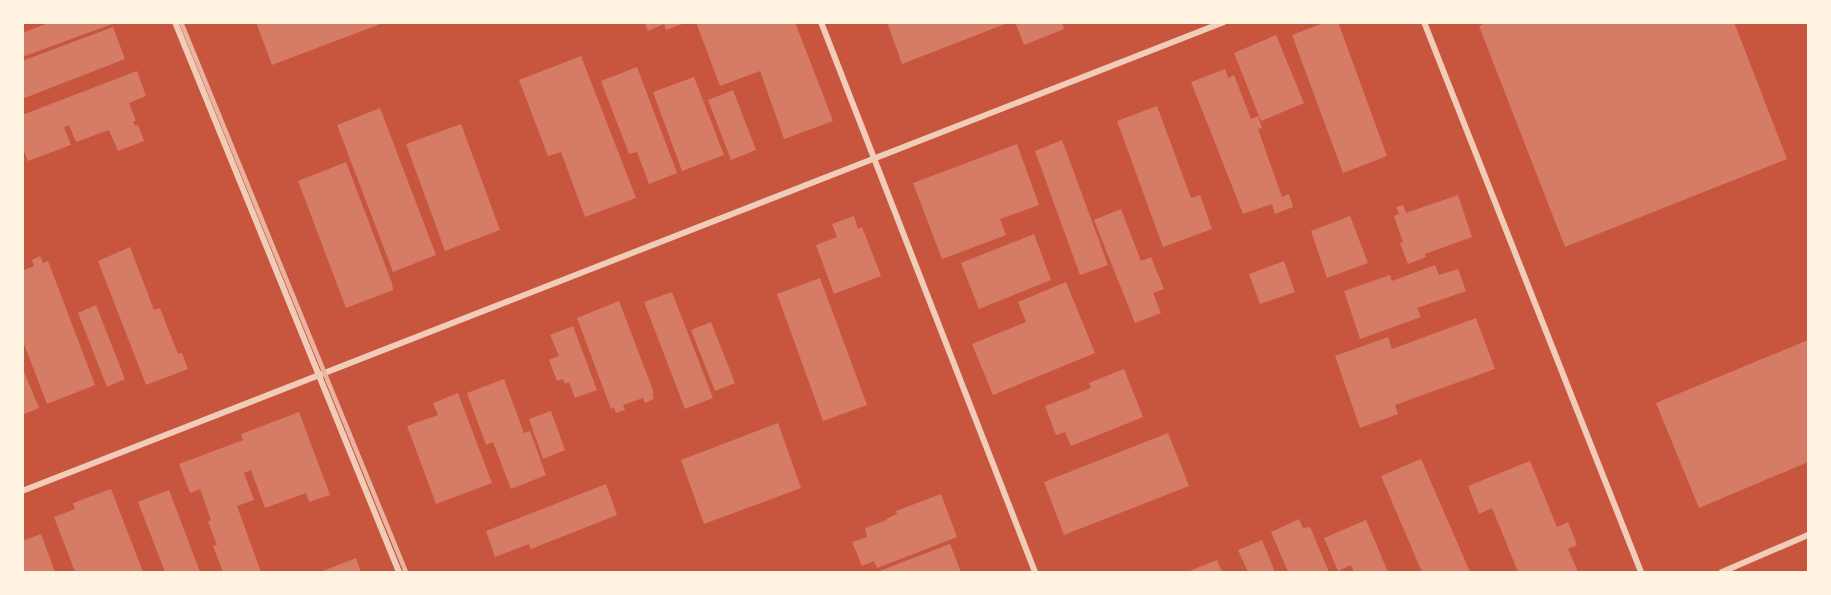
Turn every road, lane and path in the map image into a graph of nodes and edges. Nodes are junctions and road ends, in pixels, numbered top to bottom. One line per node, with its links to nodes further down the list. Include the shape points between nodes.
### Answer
1 (175, 22): 6 (street)
2 (821, 22): 5 (street)
3 (1224, 22): 5 (street)
4 (1424, 22): 11 (street)
5 (873, 161): 6 (street); 10 (street)
6 (318, 375): 7 (street); 9 (street)
7 (22, 491)
8 (1809, 535): 12 (street)
9 (399, 573)
10 (1035, 573)
11 (1641, 573)
12 (1722, 573)

